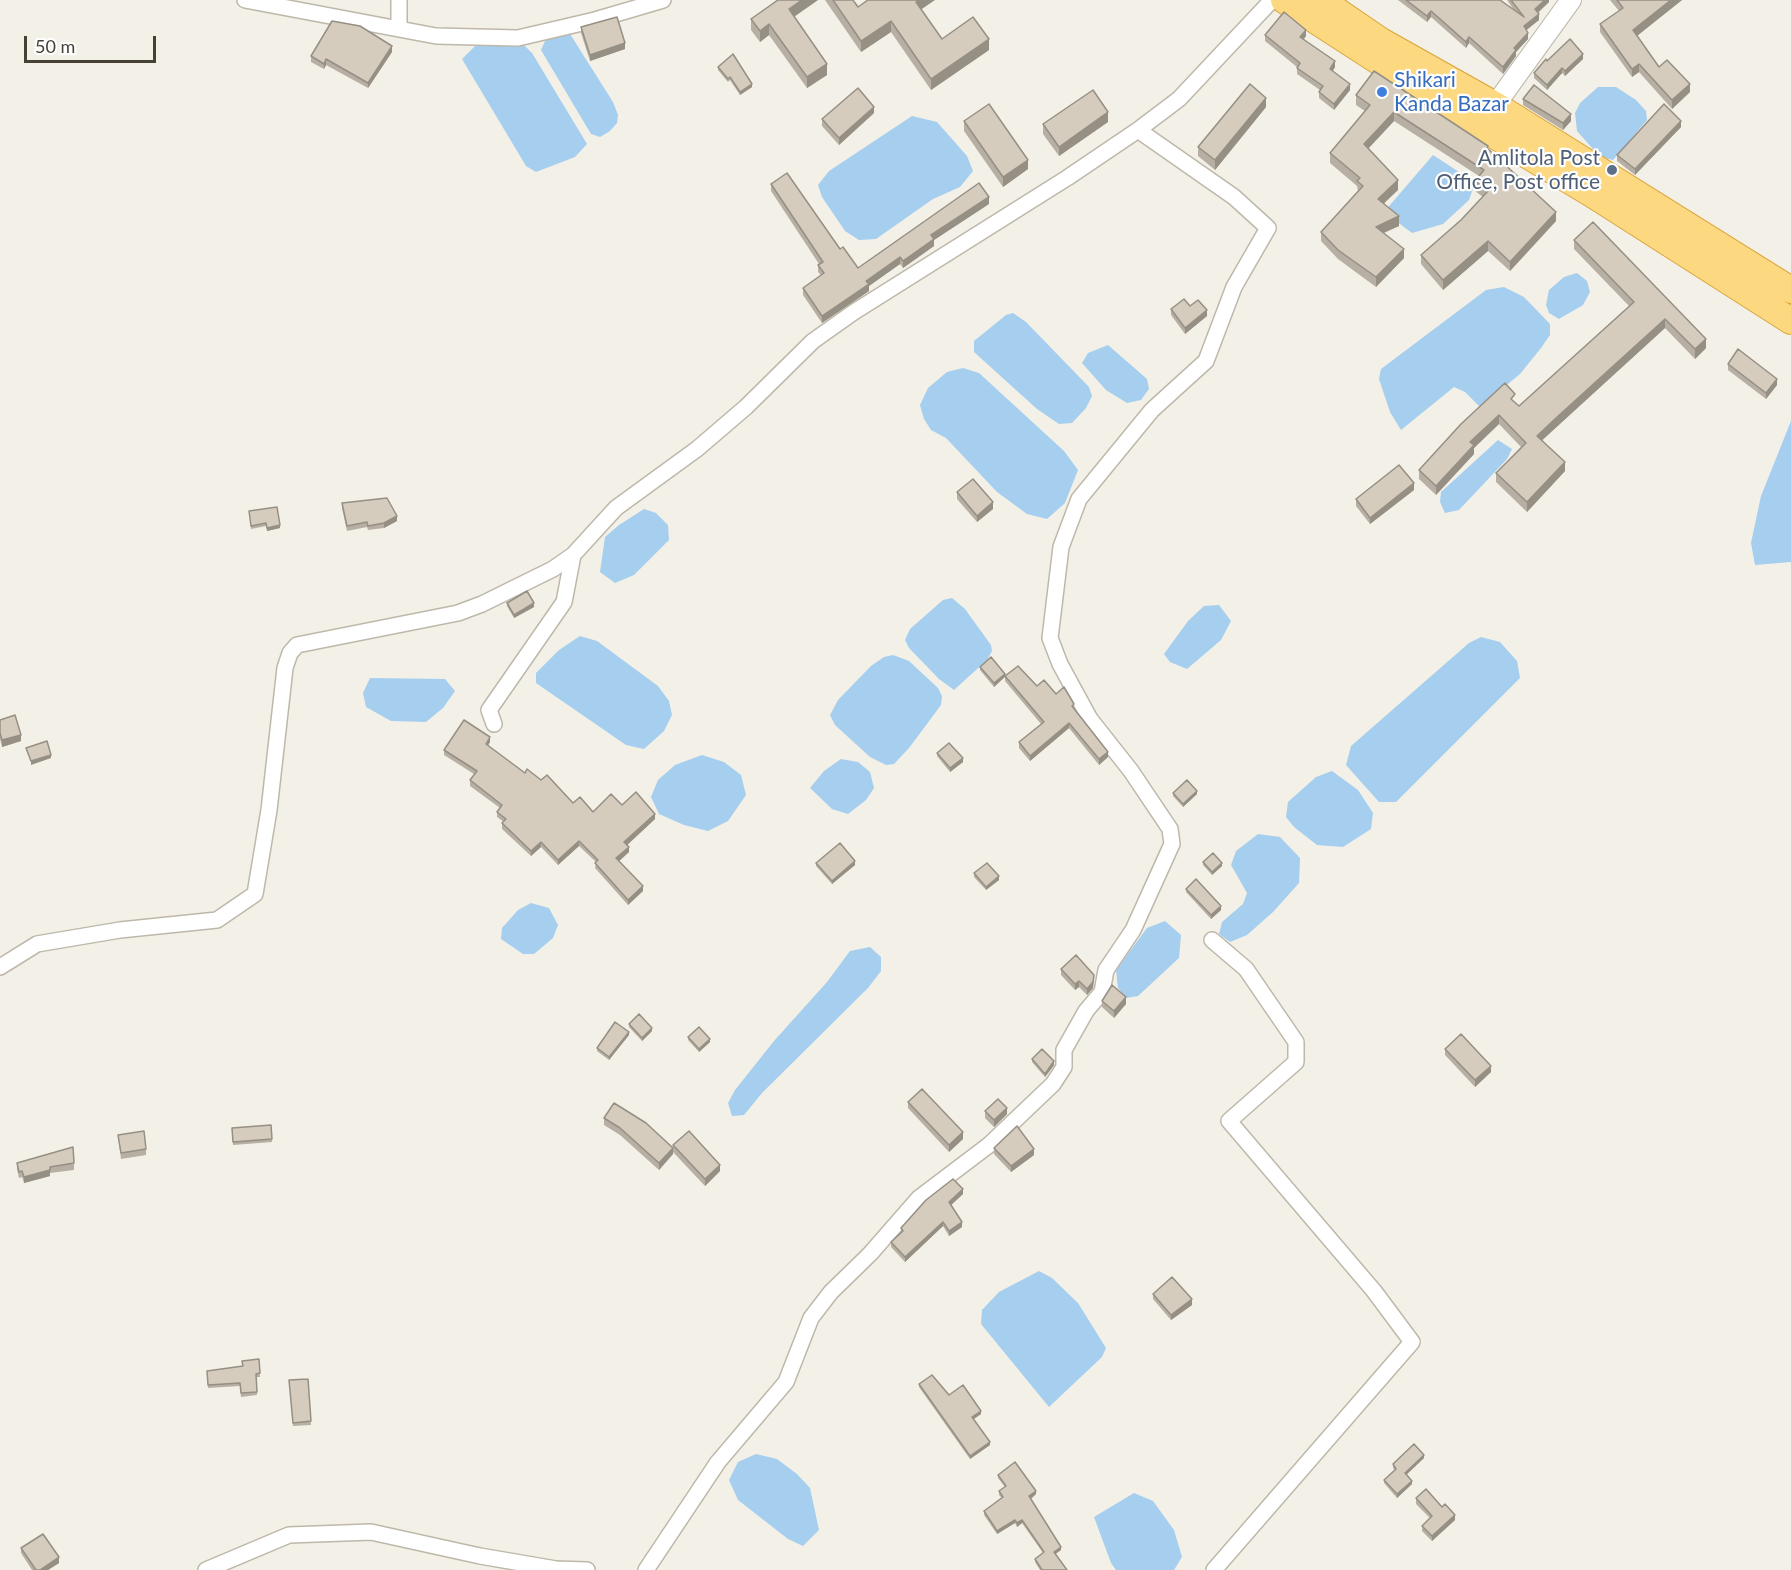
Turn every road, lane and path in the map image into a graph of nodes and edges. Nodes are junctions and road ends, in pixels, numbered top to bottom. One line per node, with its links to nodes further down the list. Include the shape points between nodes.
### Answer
1 (245, 0): 8 (street)
2 (399, 0): 8 (street)
3 (663, 0): 8 (street, via 518,38 436,36)
4 (1272, 0): 11 (street, via 1179,99)
5 (1284, 0): 10 (highway)
6 (1321, 0): 9 (highway, via 1381,41)
7 (1570, 0): 9 (street)
8 (399, 28)
9 (1495, 105): 10 (street); 12 (highway)
10 (1479, 126): 13 (highway)
11 (1138, 130): 14 (street, via 813,341 697,449 616,508); 20 (street, via 1234,197 1268,228 1234,287 1206,361 1152,410 1079,499 1061,547 1050,638 1090,719 1170,829 1172,844 1133,930 1106,970 1102,992 1064,1050 1064,1067 1053,1084 989,1145 919,1198 831,1292 811,1318 786,1382 718,1462)
12 (1791, 290)
13 (1791, 321)
14 (573, 555): 15 (street, via 564,602 489,710); 17 (street, via 533,580 458,613 297,645 285,668 255,894 217,920 37,944)
15 (494, 724)
16 (1212, 940): 21 (street, via 1246,969 1296,1042 1296,1062 1229,1121 1412,1342)
17 (0, 967)
18 (206, 1570): 19 (street, via 289,1535 371,1532 480,1556 556,1569)
19 (588, 1570)
20 (646, 1570)
21 (1214, 1570)

